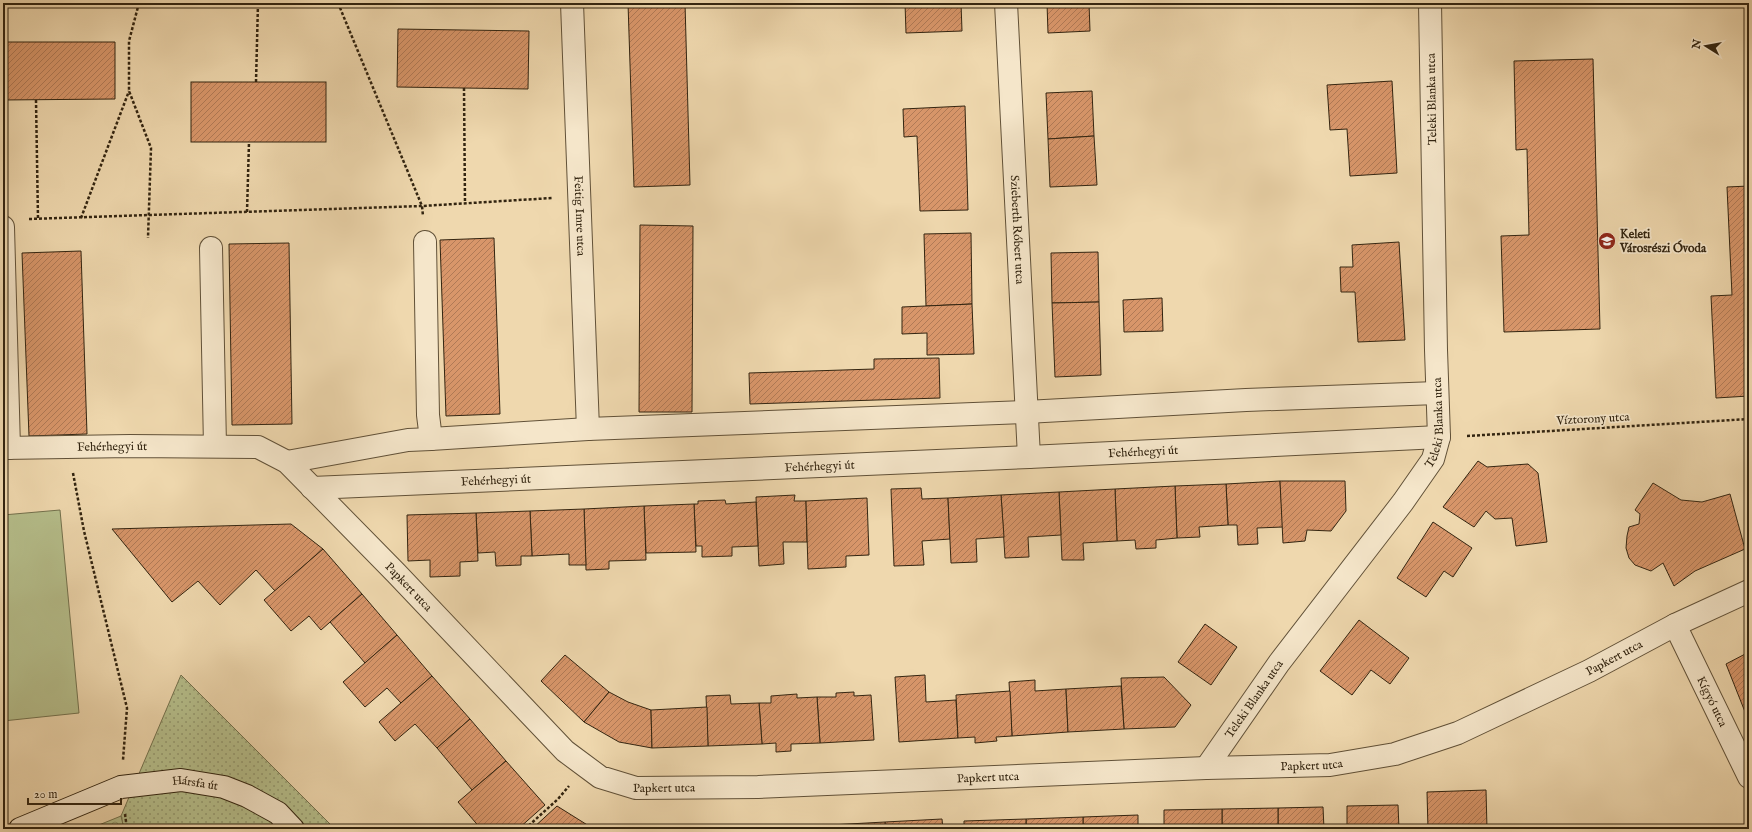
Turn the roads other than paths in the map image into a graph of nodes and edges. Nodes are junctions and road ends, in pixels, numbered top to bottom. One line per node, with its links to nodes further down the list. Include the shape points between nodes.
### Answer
1 (572, 3): 9 (street, Feitig Imre utca)
2 (1006, 3): 8 (street, Szieberth Róbert utca)
3 (1430, 3): 7 (street, Teleki Blanka utca)
4 (3, 227): 13 (street, Fehérhegyi út)
5 (425, 242): 10 (street, via 428,415)
6 (211, 248): 12 (street)
7 (1437, 393): 8 (street); 11 (street, Teleki Blanka utca)
8 (1026, 412): 9 (street); 14 (street, Szieberth Róbert utca)
9 (588, 429): 10 (street)
10 (431, 438): 15 (street)
11 (1438, 438): 14 (street, Fehérhegyi út); 19 (street, Teleki Blanka utca, via 1433,459 1403,502 1279,663)
12 (215, 446): 13 (street, Fehérhegyi út); 15 (street, Fehérhegyi út, via 258,447)
13 (6, 448)
14 (1029, 457): 16 (street, Fehérhegyi út)
15 (287, 462): 16 (street, Fehérhegyi út)
16 (312, 488): 19 (street, Papkert utca, via 565,751 600,776 636,788 758,787)
17 (1749, 592): 18 (street, Papkert utca)
18 (1675, 625): 19 (street, Papkert utca, via 1589,670 1458,732 1395,754 1330,765); 20 (street, Kígyó utca)
19 (1206, 768)
20 (1749, 778)
21 (20, 829): 22 (street, Hársfa út, via 121,787 181,780 224,787 247,796 278,813)
22 (293, 829)

